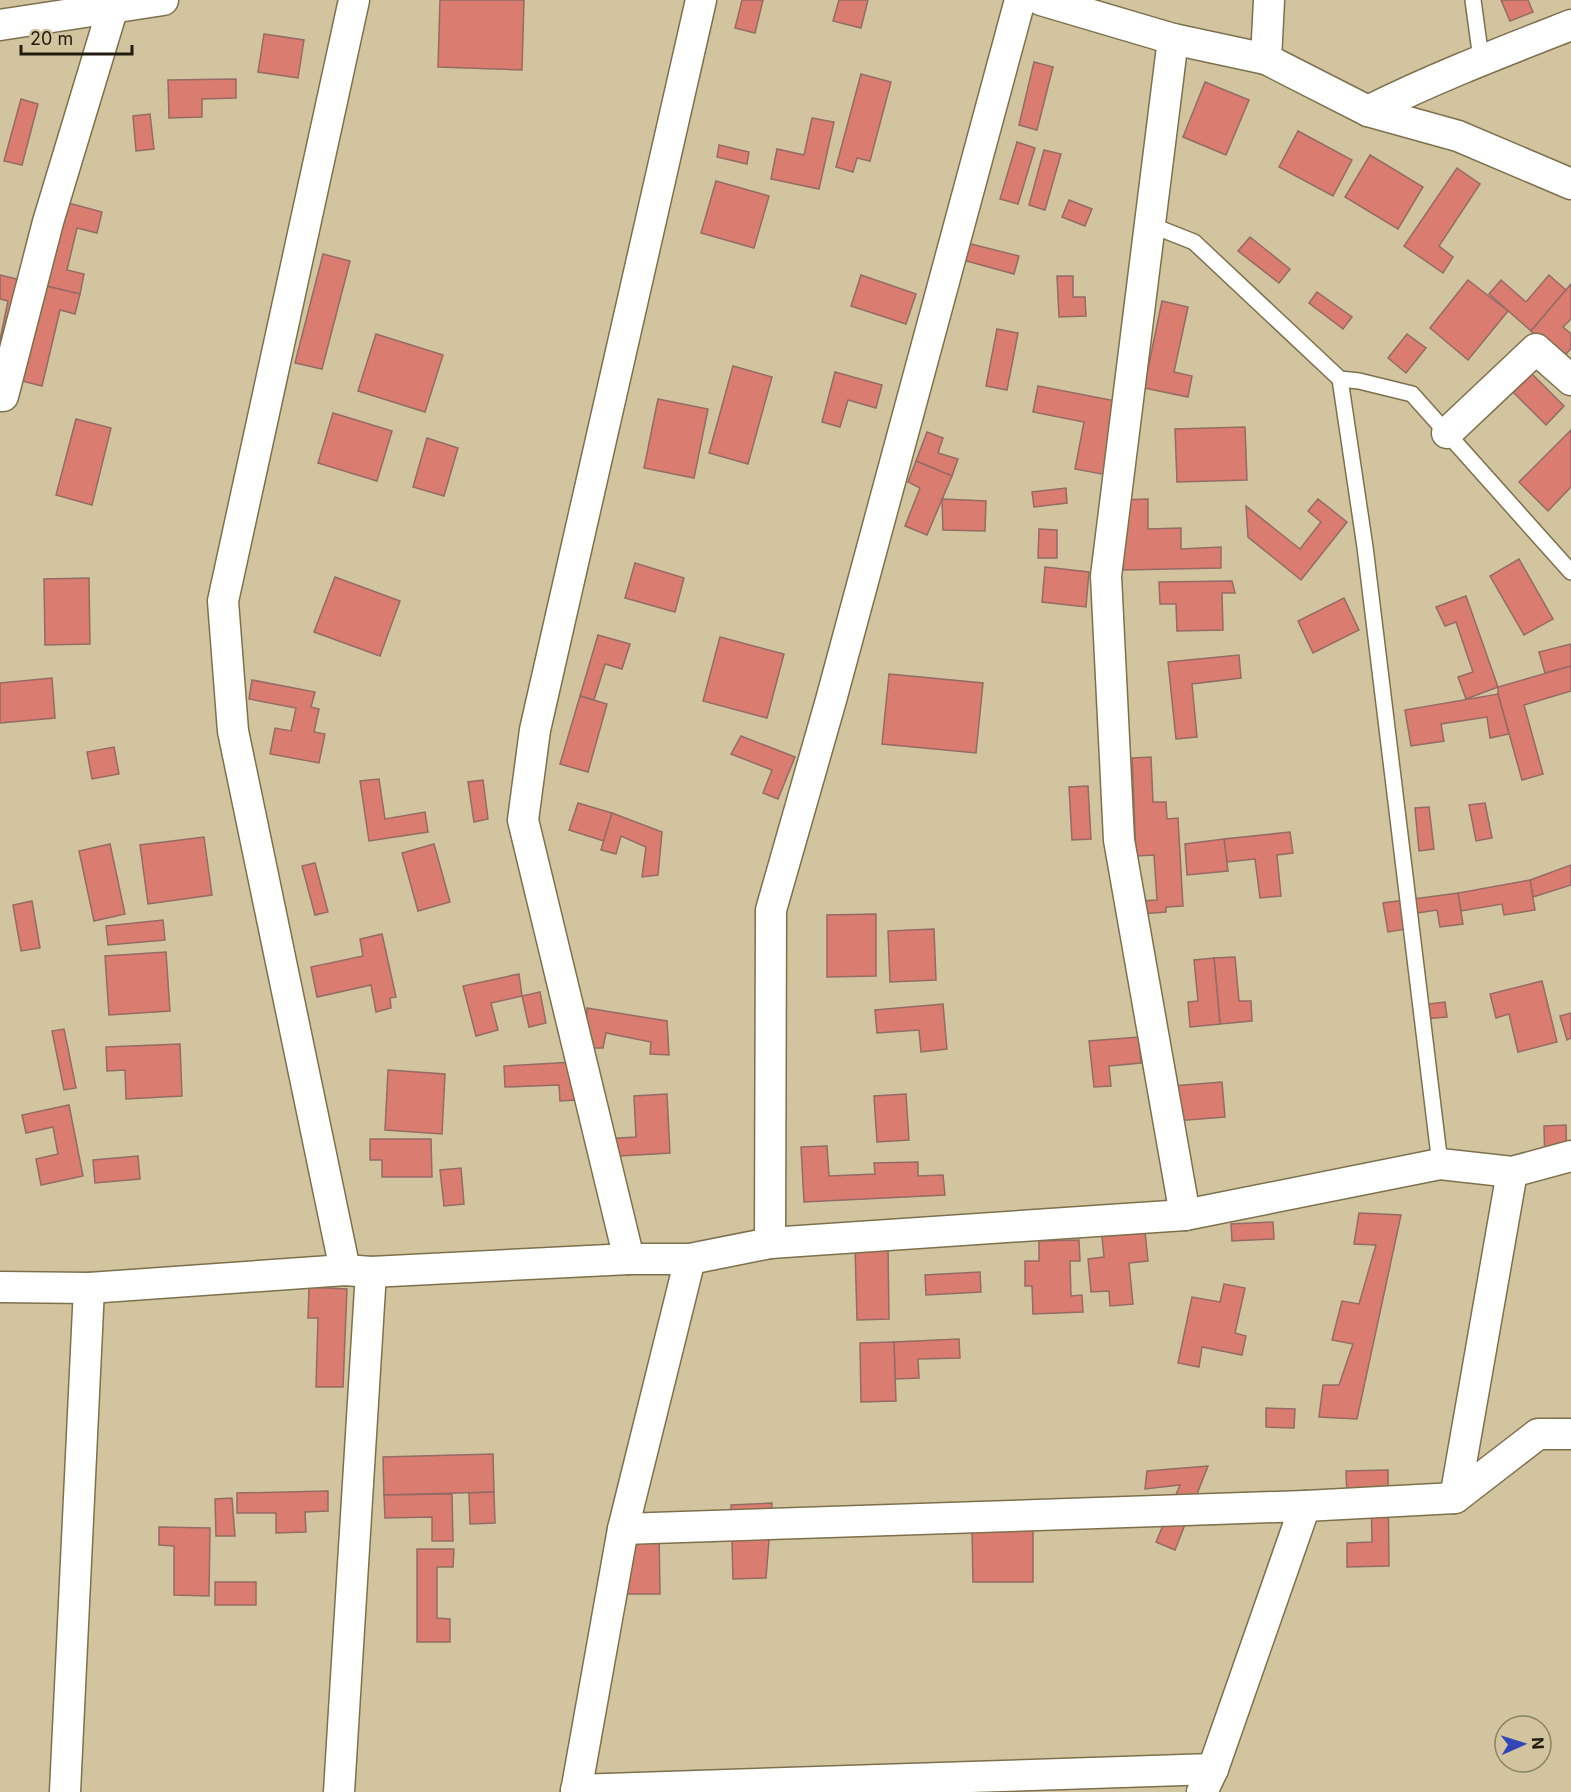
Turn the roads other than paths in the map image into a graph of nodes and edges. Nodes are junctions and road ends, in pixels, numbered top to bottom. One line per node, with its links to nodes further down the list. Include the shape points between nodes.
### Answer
1 (163, 0): 8 (street)
2 (354, 0): 29 (street, via 223,601 233,731)
3 (701, 0): 28 (street, via 535,730 523,820)
4 (1020, 0): 26 (street, via 771,910)
5 (1041, 0): 11 (street)
6 (1269, 0): 12 (street)
7 (1473, 0): 13 (lane)
8 (113, 7): 9 (street); 19 (street, via 48,222)
9 (0, 25)
10 (1571, 26): 13 (street)
11 (1173, 39): 12 (street); 16 (street)
12 (1266, 59): 14 (street)
13 (1481, 59): 14 (street)
14 (1368, 111): 15 (street, via 1458,136)
15 (1571, 184)
16 (1151, 225): 17 (lane, via 1194,242); 25 (street, via 1106,576 1119,840)
17 (1340, 379): 20 (lane, via 1412,394); 23 (lane, via 1365,547)
18 (1571, 380): 20 (street, via 1536,349)
19 (3, 396)
20 (1447, 433): 21 (lane)
21 (1571, 572)
22 (1571, 1156): 24 (street)
23 (1440, 1164): 24 (street); 25 (street)
24 (1512, 1172): 33 (street)
25 (1185, 1215): 26 (street)
26 (770, 1244): 27 (street)
27 (690, 1258): 28 (street); 35 (street)
28 (629, 1259): 29 (street)
29 (358, 1271): 31 (street); 39 (street)
30 (0, 1287): 31 (street)
31 (89, 1288): 38 (street)
32 (1571, 1434): 33 (street, via 1539,1434)
33 (1455, 1498): 34 (street)
34 (1305, 1506): 35 (street); 36 (street)
35 (623, 1529): 37 (street)
36 (1208, 1781): 37 (street)
37 (576, 1791)
38 (65, 1792)
39 (339, 1792)

